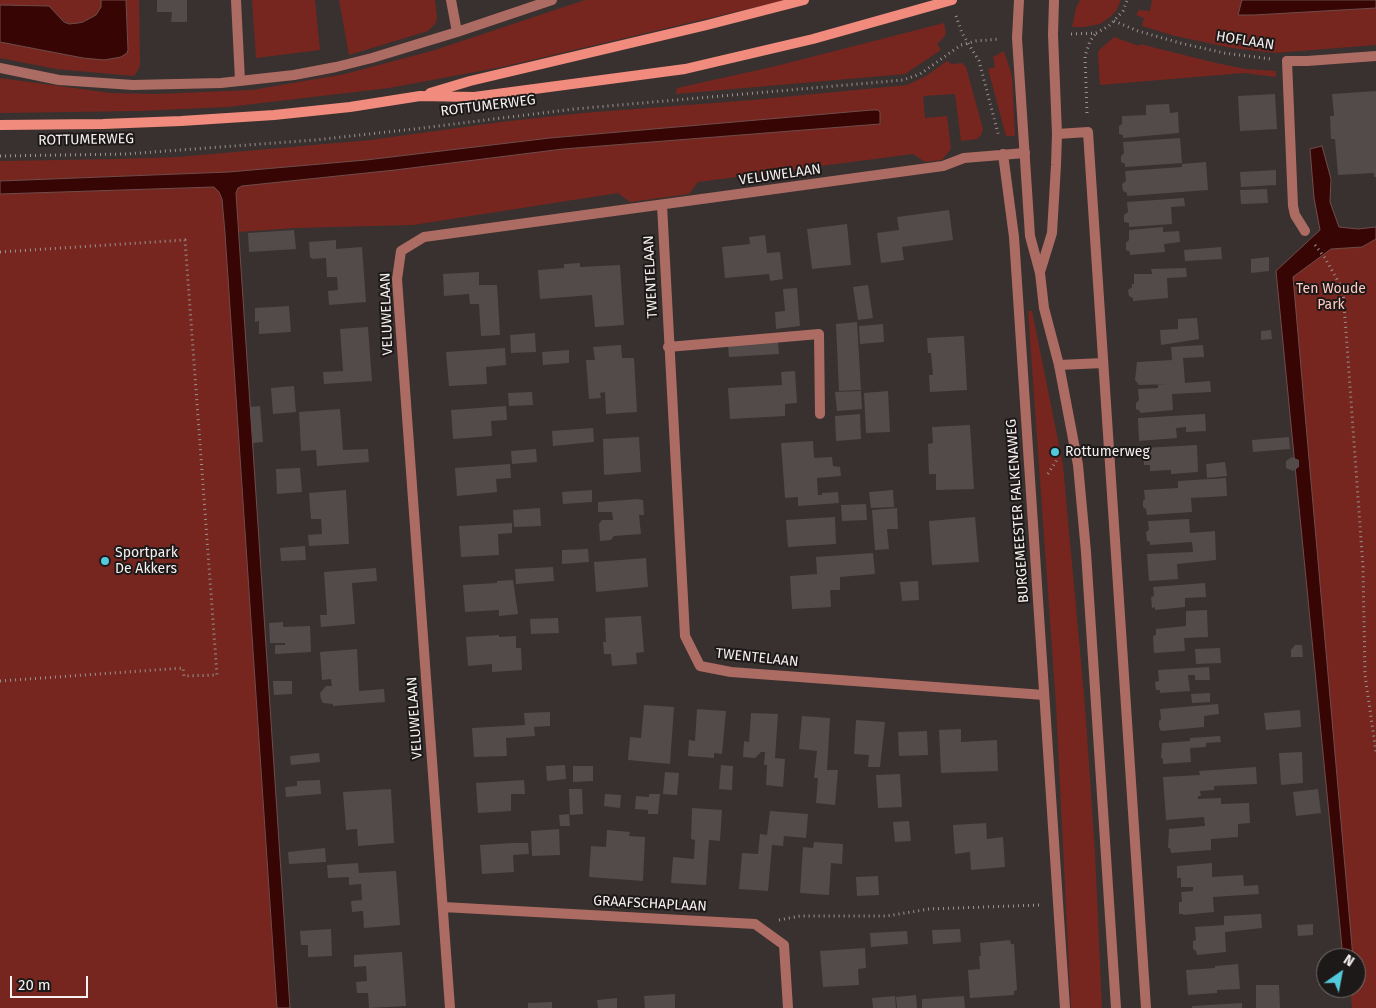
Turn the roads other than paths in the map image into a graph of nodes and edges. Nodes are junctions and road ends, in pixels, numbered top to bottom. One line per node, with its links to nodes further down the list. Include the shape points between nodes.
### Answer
1 (236, 0): 11 (street)
2 (452, 0): 8 (street)
3 (552, 0): 8 (street)
4 (804, 0): 12 (main road, ROTTUMERWEG)
5 (952, 0): 12 (main road, ROTTUMERWEG, via 813,40 684,69 474,97)
6 (1019, 0): 15 (street, via 1017,38)
7 (1054, 0): 14 (street)
8 (457, 32): 11 (street, via 350,64)
9 (1376, 56): 18 (street, HOFLAAN, via 1287,61 1292,206)
10 (0, 68): 11 (street, via 60,80 109,84)
11 (240, 81)
12 (420, 96): 13 (main road, ROTTUMERWEG, via 274,115 133,124)
13 (0, 125)
14 (1057, 134): 19 (street, via 1052,233); 21 (street, via 1088,132)
15 (1025, 153): 16 (street, VELUWELAAN); 19 (street, via 1030,236)
16 (1003, 154): 17 (street, VELUWELAAN, via 964,158 943,166); 24 (street, BURGEMEESTER FALKENAWEG, via 1014,238)
17 (662, 206): 20 (street, TWENTELAAN); 25 (street, VELUWELAAN, via 424,237 402,251 396,280)
18 (1305, 231)
19 (1040, 273): 22 (street, via 1044,308)
20 (668, 347): 23 (street, via 818,334); 24 (street, TWENTELAAN, via 685,636 700,666 731,672)
21 (1103, 363): 22 (street); 30 (street)
22 (1059, 366): 29 (street, via 1078,465 1086,552)
23 (820, 414)
24 (1044, 695): 28 (street, BURGEMEESTER FALKENAWEG)
25 (443, 907): 26 (street, VELUWELAAN); 27 (street, GRAAFSCHAPLAAN, via 756,924 784,944)
26 (450, 1008)
27 (788, 1008)
28 (1065, 1008)
29 (1116, 1008)
30 (1146, 1008)

